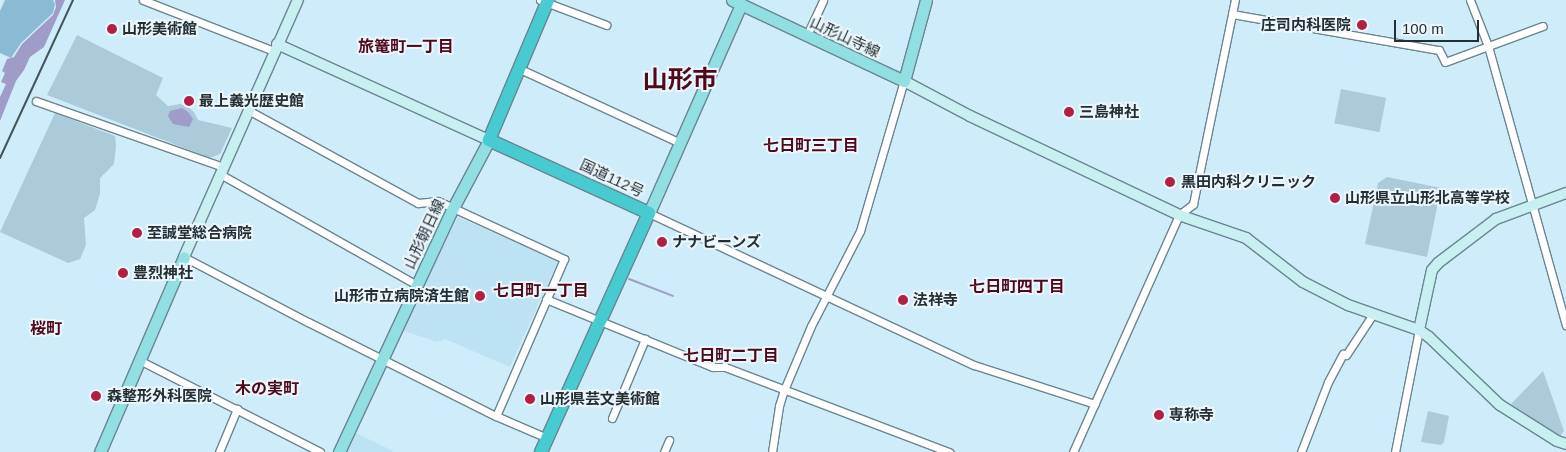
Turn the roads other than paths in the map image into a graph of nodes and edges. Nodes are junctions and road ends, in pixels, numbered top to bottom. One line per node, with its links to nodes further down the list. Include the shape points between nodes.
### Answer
1 (143, 0): 14 (street)
2 (298, 0): 14 (street)
3 (823, 0): 12 (street)
4 (926, 0): 16 (main road)
5 (1234, 0): 9 (street)
6 (1470, 0): 13 (street)
7 (545, 1): 10 (street); 15 (highway)
8 (736, 2): 12 (main road, 山形山寺線); 20 (main road, 山形山寺線)
9 (1232, 14): 13 (street, via 1439,50 1445,62); 26 (street, via 1193,204)
10 (606, 25)
11 (1543, 26): 13 (street)
12 (807, 35): 16 (main road, 山形山寺線)
13 (1488, 46): 23 (street)
14 (276, 48): 18 (street); 19 (street)
15 (520, 69): 19 (highway); 20 (street)
16 (904, 81): 26 (street, via 970,116); 29 (street, via 860,231)
17 (36, 102): 21 (street)
18 (248, 110): 21 (street); 24 (street, via 418,203 431,200)
19 (489, 140): 24 (main road, 山形朝日線); 25 (highway, 国道112号)
20 (680, 143): 25 (main road, 山形山寺線)
21 (222, 170): 27 (street); 28 (street)
22 (1566, 193): 23 (street)
23 (1534, 204): 33 (street); 34 (street, via 1496,219 1432,270)
24 (453, 208): 28 (main road, 山形朝日線); 30 (street, via 564,259)
25 (648, 213): 29 (street); 32 (highway, 国道112号)
26 (1179, 215): 31 (street, via 1246,238 1303,282); 39 (street)
27 (184, 257): 36 (street); 37 (main road)
28 (417, 285): 36 (main road, 山形朝日線)
29 (826, 296): 38 (street, via 796,357); 39 (street, via 974,365)
30 (546, 300): 32 (street); 41 (street)
31 (1373, 314): 34 (street); 55 (street, via 1328,382)
32 (599, 320): 35 (street); 43 (highway, 国道112号)
33 (1566, 325)
34 (1419, 330): 45 (street, via 1500,405); 56 (street)
35 (645, 339): 38 (street, via 713,367 725,367); 42 (street)
36 (382, 358): 41 (street); 49 (main road, 山形朝日線)
37 (139, 360): 40 (street); 46 (main road)
38 (784, 390): 52 (street); 53 (street)
39 (1095, 404): 54 (street)
40 (237, 410): 47 (street); 48 (street)
41 (496, 416): 43 (street)
42 (612, 418)
43 (547, 438): 50 (highway, 国道112号)
44 (669, 440): 51 (street)
45 (1566, 444)
46 (100, 452)
47 (219, 452)
48 (320, 452)
49 (339, 452)
50 (541, 452)
51 (664, 452)
52 (772, 452)
53 (949, 452)
54 (1073, 452)
55 (1301, 452)
56 (1395, 452)

